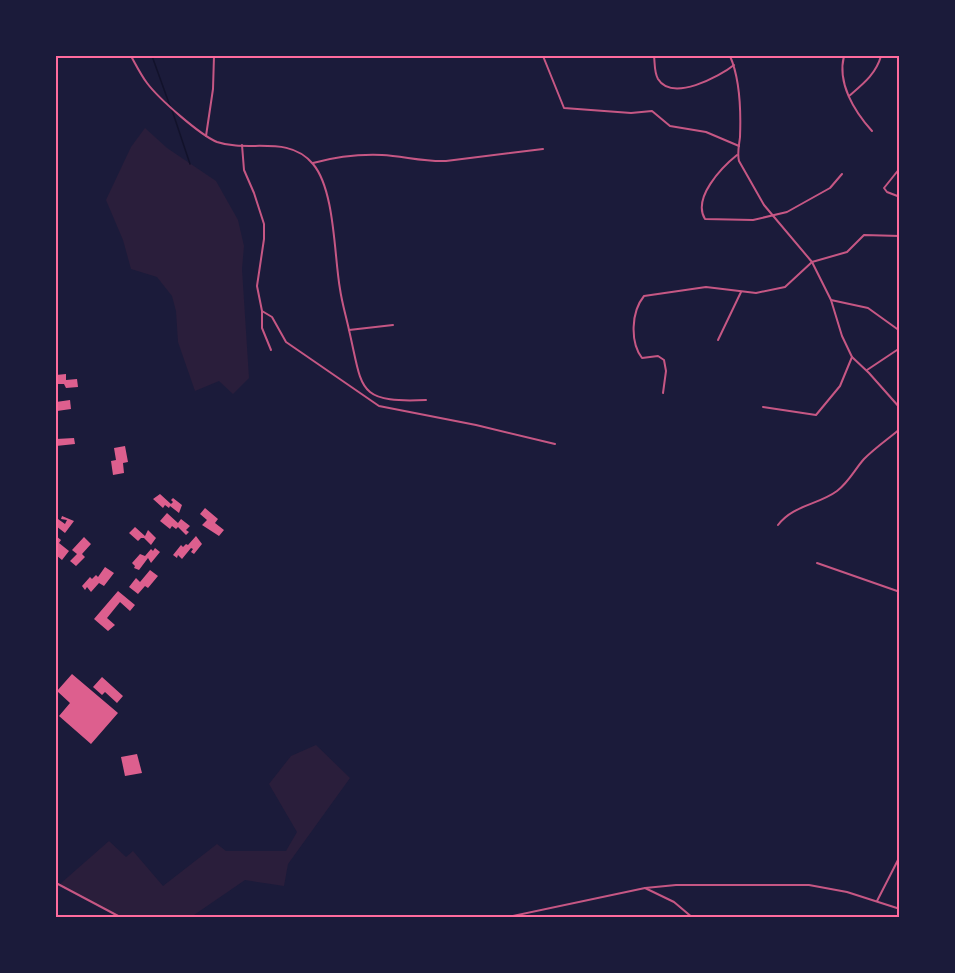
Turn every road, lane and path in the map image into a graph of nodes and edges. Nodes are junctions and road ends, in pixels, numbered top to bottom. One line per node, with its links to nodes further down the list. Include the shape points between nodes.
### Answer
1 (131, 56): 11 (street, via 149,86)
2 (214, 56): 11 (street)
3 (543, 56): 13 (street, via 564,108 652,111 670,126 706,132)
4 (654, 56): 8 (street, via 658,80 675,88 706,81)
5 (730, 56): 8 (street)
6 (844, 56): 9 (street, via 841,72)
7 (881, 56): 9 (street, via 873,75)
8 (734, 65): 13 (street)
9 (849, 96): 10 (street)
10 (872, 131)
11 (206, 136): 12 (street)
12 (242, 145): 16 (street, via 289,148); 25 (street, via 244,170 264,224 257,286)
13 (739, 146): 15 (street)
14 (543, 148): 16 (street, via 440,162 382,155 347,156)
15 (737, 155): 20 (street); 20 (street, via 715,175 702,215 711,220)
16 (313, 164): 27 (street, via 328,199)
17 (900, 168): 19 (street, via 884,188)
18 (842, 174): 20 (street, via 834,185 810,201)
19 (900, 197)
20 (772, 216): 22 (street)
21 (900, 236): 22 (street, via 864,235 847,252)
22 (812, 262): 23 (street, via 785,287); 24 (street)
23 (741, 292): 29 (street); 34 (street, via 692,288 650,294 639,302 634,324 636,346 642,358 658,356 664,360)
24 (831, 300): 28 (street, via 868,308); 32 (street)
25 (262, 310): 31 (street, via 262,328); 39 (street, via 272,317 286,342 379,406)
26 (393, 325): 27 (street)
27 (349, 330): 35 (street, via 366,390 387,400)
28 (900, 331)
29 (718, 340)
30 (900, 348): 33 (street)
31 (271, 350)
32 (852, 357): 33 (street); 36 (street, via 840,386 816,416)
33 (866, 370): 37 (street)
34 (663, 393)
35 (426, 400)
36 (764, 407)
37 (900, 408)
38 (900, 429): 40 (street, via 862,461 843,486 819,502 784,516)
39 (555, 444)
40 (778, 525)
41 (817, 563): 42 (street)
42 (900, 592)
43 (900, 856): 46 (street)
44 (56, 883): 48 (street)
45 (645, 888): 46 (street, via 686,884 809,885); 49 (street); 50 (street, via 674,902)
46 (877, 902): 47 (street)
47 (900, 909)
48 (122, 918)
49 (503, 918)
50 (693, 918)

